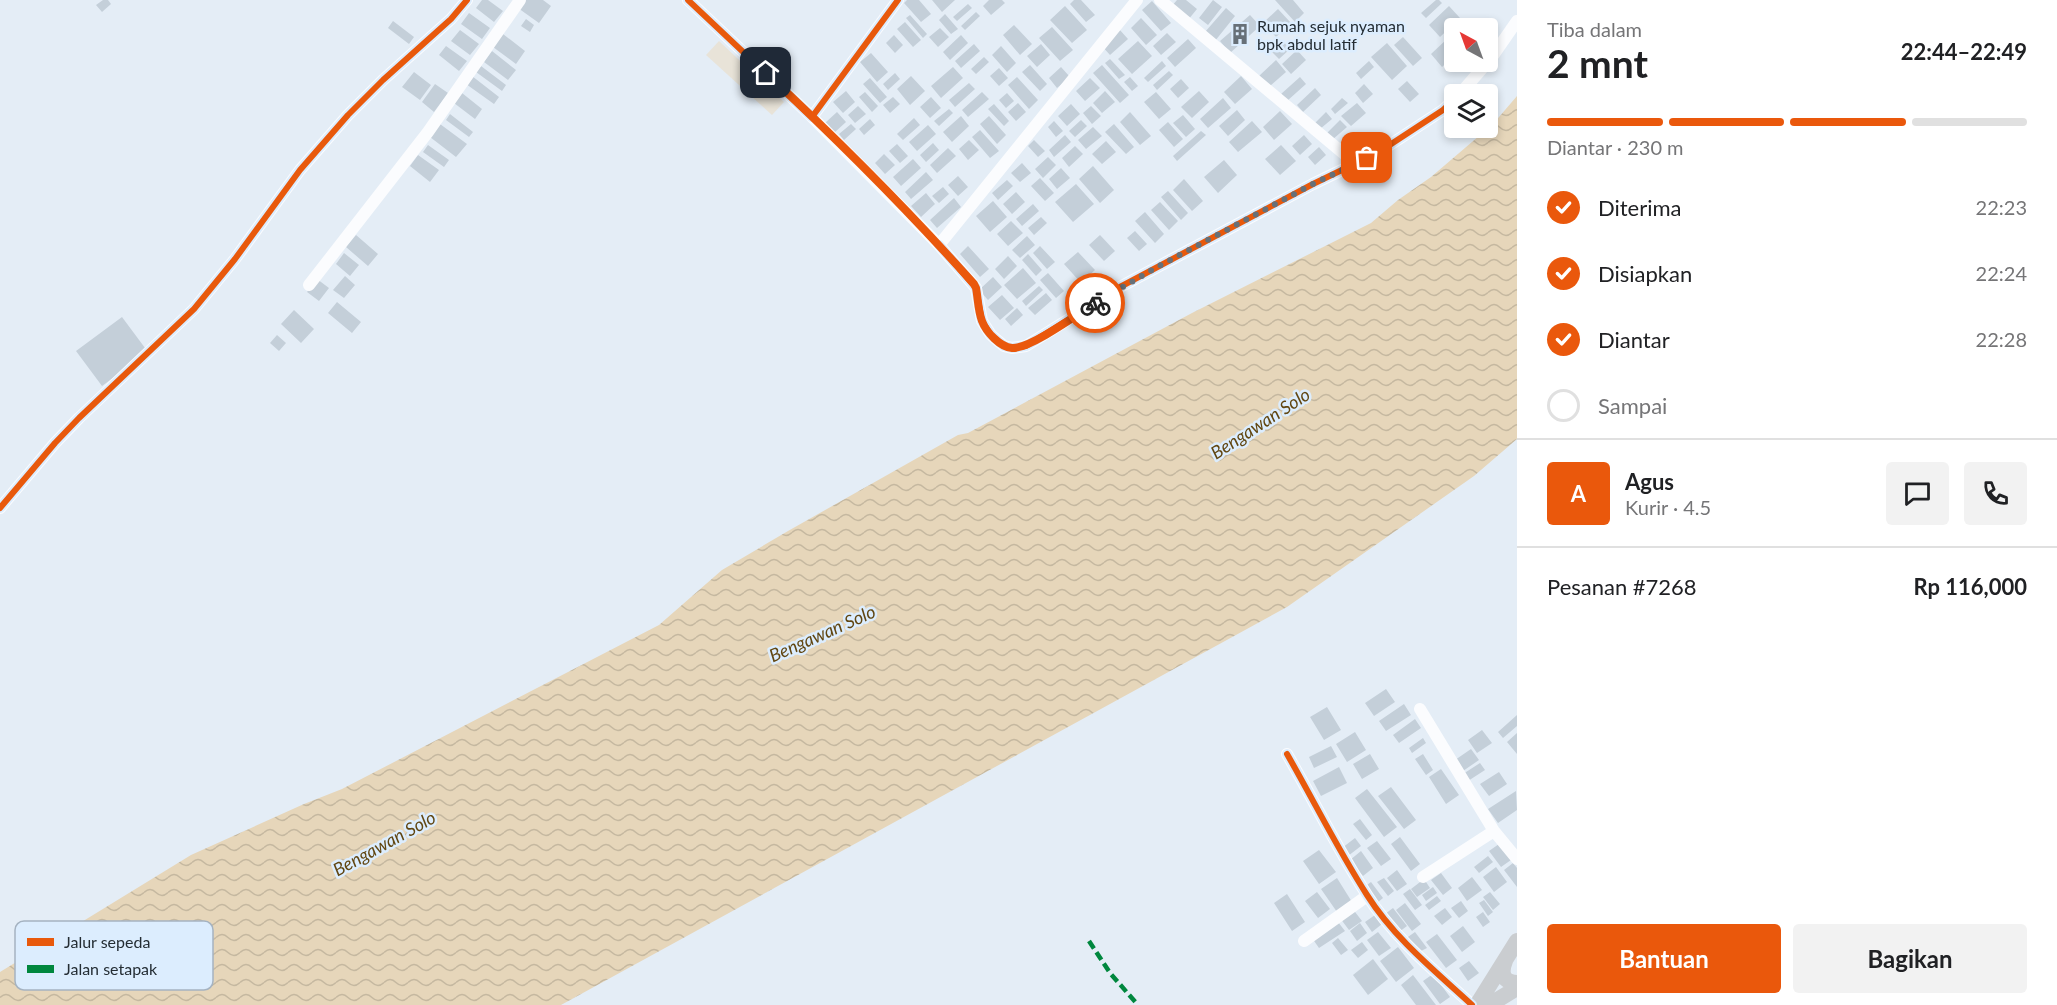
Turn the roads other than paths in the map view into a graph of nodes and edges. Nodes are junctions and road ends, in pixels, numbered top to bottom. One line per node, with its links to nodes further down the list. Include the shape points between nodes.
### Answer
1 (468, 0): 14 (street, via 348,115 300,170 194,309 71,426)
2 (520, 0): 13 (street, via 428,132)
3 (688, 0): 10 (street)
4 (898, 0): 10 (street)
5 (1137, 0): 12 (street)
6 (1160, 0): 11 (street)
7 (1517, 21): 8 (street)
8 (1469, 84)
9 (1444, 109): 11 (street)
10 (812, 117): 12 (street)
11 (1356, 164): 12 (street, via 1120,287 1026,346 1012,348 991,335 982,321 976,288)
12 (939, 245)
13 (309, 285)
14 (0, 508)
15 (1420, 709): 17 (street)
16 (1287, 754): 20 (street)
17 (1494, 831): 18 (street); 19 (street)
18 (1517, 859)
19 (1424, 877)
20 (1367, 896): 21 (street); 25 (street, via 1415,953)
21 (1304, 941)
22 (1517, 941): 23 (main road)
23 (1506, 957): 24 (main road, via 1503,976); 26 (main road)
24 (1517, 986): 27 (main road)
25 (1472, 1005)
26 (1477, 1005)
27 (1489, 1005)

